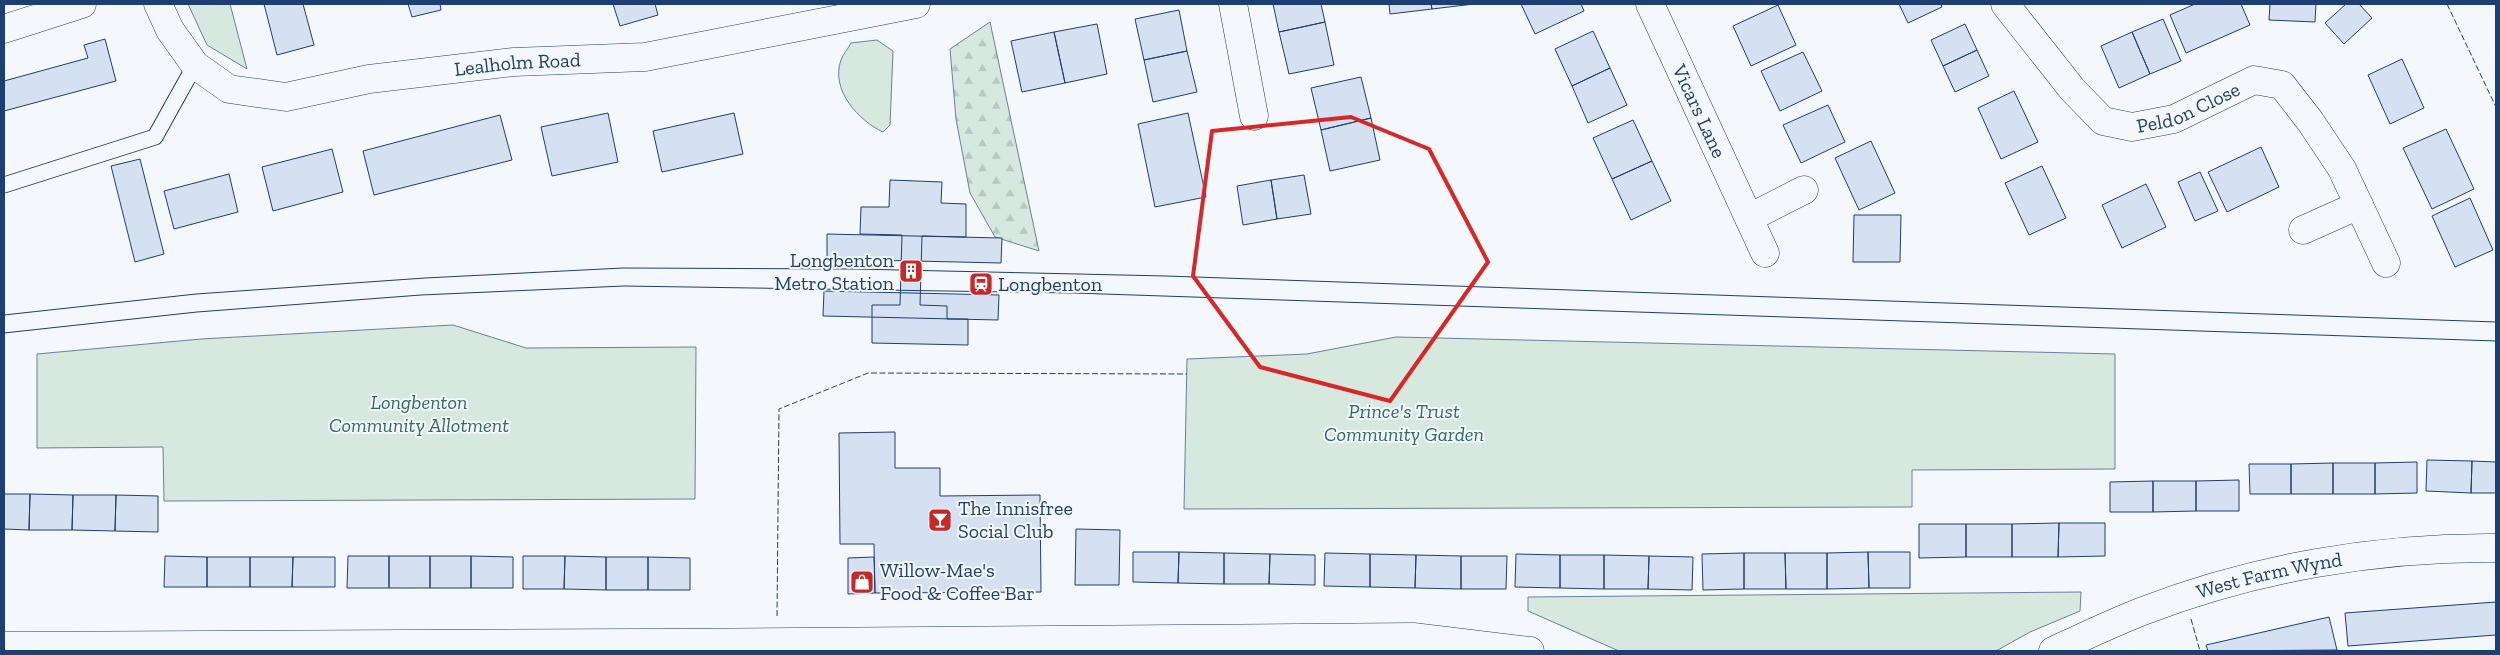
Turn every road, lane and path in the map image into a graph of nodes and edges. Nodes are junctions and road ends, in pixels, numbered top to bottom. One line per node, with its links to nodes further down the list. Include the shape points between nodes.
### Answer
1 (82, 4): 8 (street)
2 (158, 4): 9 (street, Lealholm Road, via 170,30)
3 (916, 4): 7 (street, Lealholm Road)
4 (1233, 4): 10 (street)
5 (1650, 4): 14 (street, Vicars Lane)
6 (2005, 4): 13 (street, Peldon Close, via 2072,89 2104,121 2132,127 2165,121 2254,80 2282,86 2342,169)
7 (854, 10): 9 (street, Lealholm Road, via 646,57 514,62 369,79 286,96 229,89)
8 (4, 30)
9 (195, 64): 11 (lane, via 155,137)
10 (1254, 116)
11 (4, 186)
12 (1804, 190): 14 (street)
13 (2359, 205): 15 (street); 17 (street, Peldon Close)
14 (1749, 218): 16 (street, Vicars Lane)
15 (2304, 230)
16 (1765, 253)
17 (2386, 263)
18 (2496, 548): 23 (street, West Farm Wynd, via 2370,555 2266,574 2144,611)
19 (4, 646): 21 (street)
20 (915, 646): 21 (street); 22 (street, via 1413,637)
21 (291, 649)
22 (1530, 651)
23 (2053, 651)

